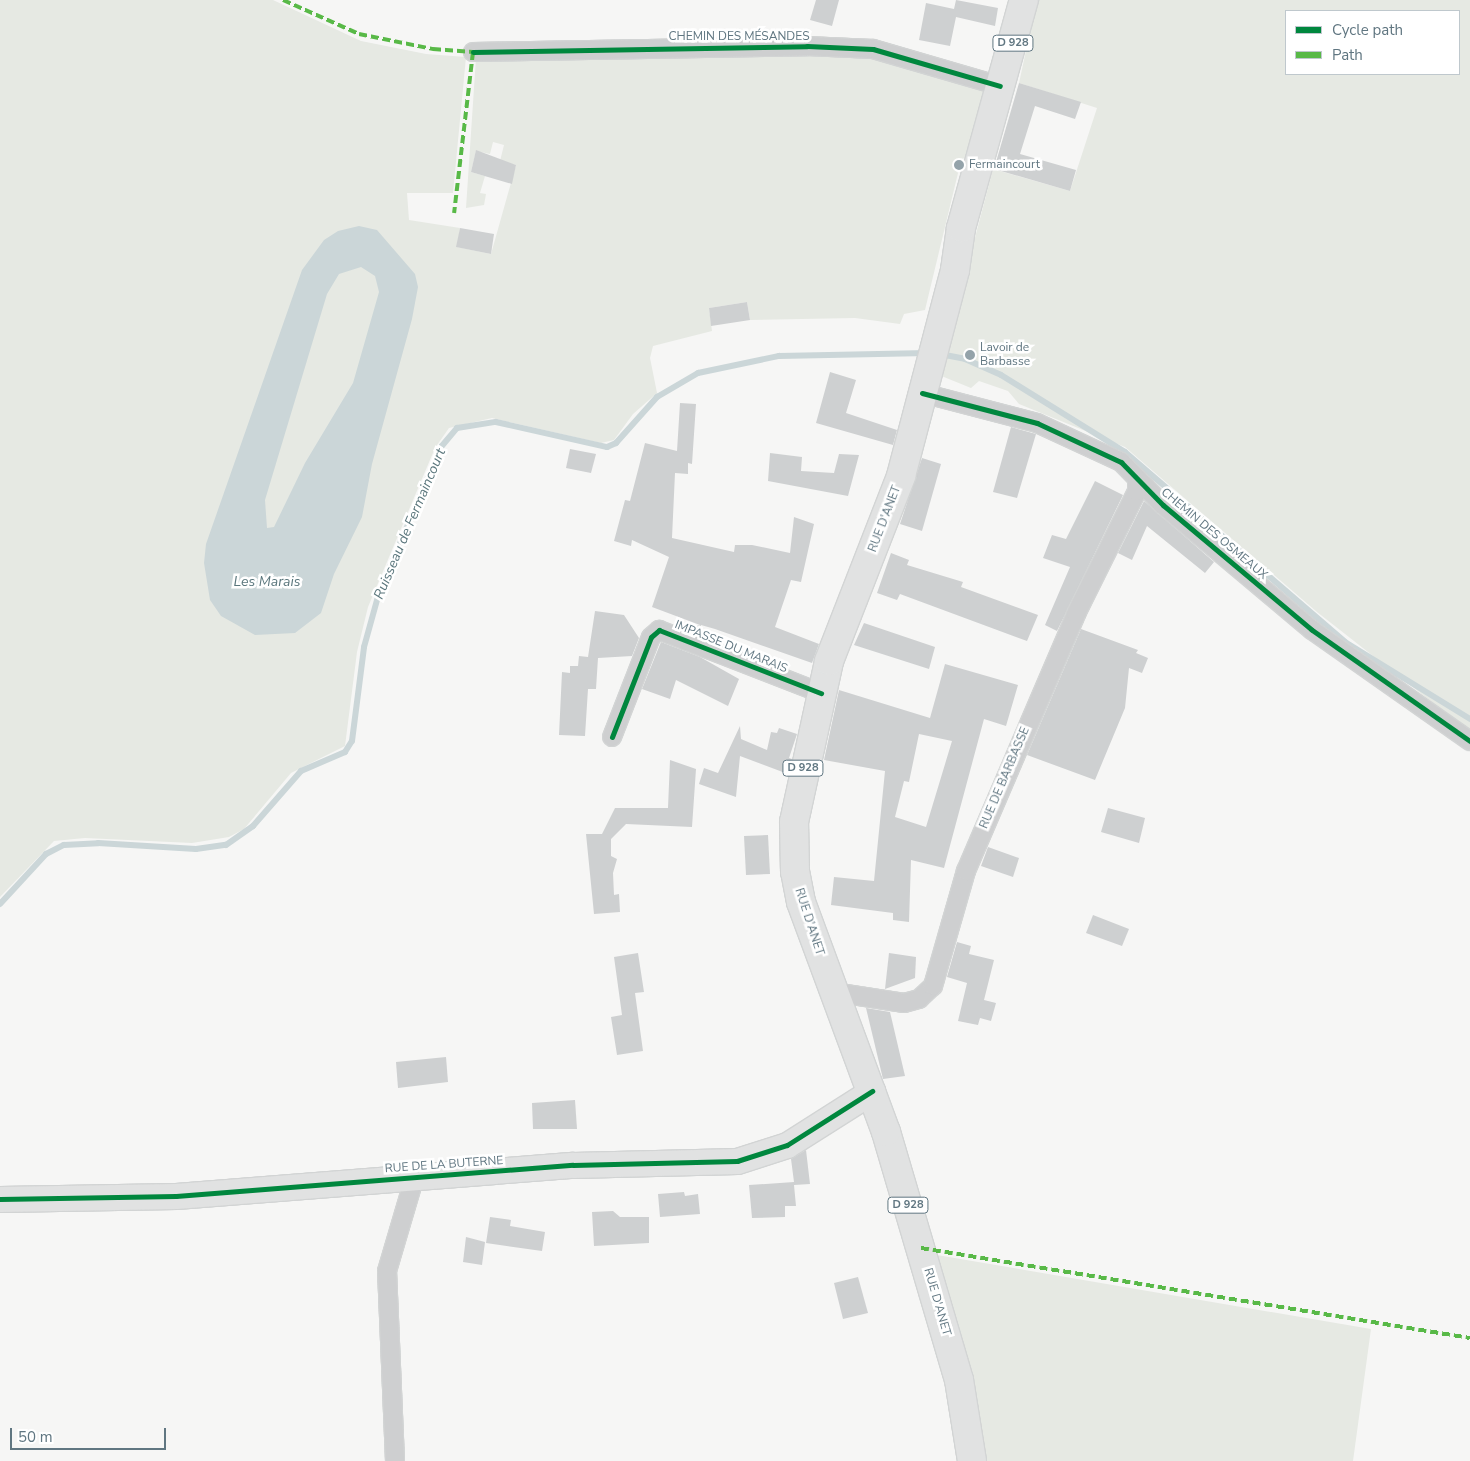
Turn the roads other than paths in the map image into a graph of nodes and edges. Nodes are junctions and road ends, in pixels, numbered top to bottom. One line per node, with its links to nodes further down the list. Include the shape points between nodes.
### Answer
1 (1024, 0): 3 (main road, RUE D'ANET / D 928)
2 (473, 52): 3 (street, CHEMIN DES MÉSANDES, via 797,46 872,49)
3 (1000, 86): 4 (main road, RUE D'ANET / D 928, via 960,235 944,315)
4 (924, 382): 5 (street, CHEMIN DES OSMEAUX, via 994,410 1069,434 1121,462); 6 (main road, RUE D'ANET / D 928, via 894,499 829,660)
5 (1137, 480): 8 (street, CHEMIN DES OSMEAUX, via 1312,630); 9 (street, RUE DE BARBASSE, via 1137,491 1083,598 966,871 933,986 919,999 904,1003)
6 (821, 693): 7 (street, IMPASSE DU MARAIS, via 659,630 651,637); 9 (main road, RUE D'ANET / D 928, via 796,797 793,856 801,902)
7 (612, 737)
8 (1470, 741)
9 (833, 992): 10 (main road, RUE D'ANET / D 928)
10 (867, 1095): 11 (street, RUE DE LA BUTERNE, via 787,1145 737,1161 573,1165); 14 (main road, RUE D'ANET / D 928); 15 (main road, RUE D'ANET / D 928, via 959,1380)
11 (416, 1176): 12 (street, RUE DE LA BUTERNE, via 176,1196); 13 (street, via 393,1244 386,1300)
12 (0, 1199)
13 (395, 1461)
14 (963, 1461)
15 (972, 1461)

